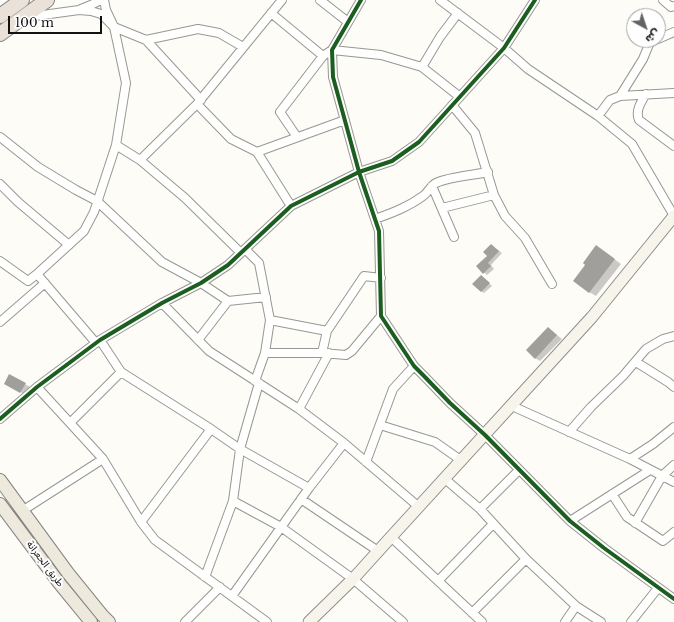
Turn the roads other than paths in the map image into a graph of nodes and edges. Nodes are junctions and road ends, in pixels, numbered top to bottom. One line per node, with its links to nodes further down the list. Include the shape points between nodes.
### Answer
1 (22, 0): 16 (highway)
2 (47, 0): 17 (highway)
3 (55, 0): 17 (main road)
4 (100, 0): 13 (street)
5 (104, 0): 19 (street)
6 (282, 0): 14 (street)
7 (320, 0): 18 (street)
8 (361, 0): 18 (street)
9 (441, 0): 15 (street)
10 (535, 0): 23 (street)
11 (663, 0): 12 (street, via 671,7)
12 (674, 6)
13 (78, 10): 17 (street); 19 (street, via 101,14)
14 (271, 13): 22 (street); 26 (street)
15 (458, 13): 23 (street); 27 (street)
16 (0, 16)
17 (24, 18): 20 (highway)
18 (348, 22): 25 (street)
19 (114, 27): 21 (street); 38 (street, via 126,84)
20 (0, 34)
21 (146, 40): 22 (street, via 198,30 219,33); 32 (street)
22 (243, 47): 32 (street)
23 (504, 48): 31 (street); 34 (street, via 528,69)
24 (648, 48): 30 (street)
25 (332, 50): 26 (street); 27 (street, via 381,55); 35 (street, via 333,77)
26 (323, 56): 37 (street, via 280,112)
27 (422, 68): 31 (street)
28 (674, 93): 29 (street)
29 (646, 94): 30 (street); 39 (street, via 638,110 639,120)
30 (620, 96): 34 (street, via 610,100)
31 (460, 97): 33 (street)
32 (199, 102): 40 (street, via 231,140); 41 (street)
33 (452, 106): 42 (street, via 419,142 392,161); 43 (street, via 475,133)
34 (598, 116): 50 (street, via 632,144)
35 (344, 120): 37 (street); 42 (street)
36 (0, 137): 47 (street, via 38,167)
37 (297, 137): 40 (street)
38 (116, 145): 41 (street); 47 (street)
39 (674, 146)
40 (257, 152): 48 (street)
41 (140, 160): 54 (street)
42 (359, 172): 48 (street); 51 (street)
43 (488, 172): 45 (street, via 444,180); 46 (street)
44 (0, 184): 53 (street)
45 (432, 186): 49 (street); 51 (street, via 427,193 410,205)
46 (494, 195): 49 (street); 60 (street, via 505,216 525,238)
47 (97, 201): 53 (street, via 84,231); 59 (street, via 162,262)
48 (291, 206): 54 (street)
49 (442, 208): 52 (street)
50 (674, 216): 79 (main road, via 592,317)
51 (375, 219): 57 (street, via 380,231)
52 (454, 237)
53 (69, 245): 56 (street)
54 (243, 251): 59 (street); 61 (street, via 259,263)
55 (0, 262): 56 (street, via 28,281)
56 (37, 274): 58 (street)
57 (381, 278): 64 (street); 67 (street, via 364,276)
58 (45, 283): 66 (street); 70 (street)
59 (201, 284): 62 (street); 63 (street)
60 (552, 284)
61 (266, 297): 62 (street); 65 (street)
62 (228, 302): 69 (street)
63 (162, 303): 69 (street); 70 (street)
64 (381, 316): 72 (street, via 352,351 346,355); 74 (street)
65 (270, 320): 67 (street); 71 (street)
66 (0, 322)
67 (327, 331): 72 (street)
68 (674, 336): 73 (street, via 646,349)
69 (198, 340): 76 (street, via 209,351)
70 (98, 342): 75 (street); 77 (street)
71 (265, 352): 72 (street); 76 (street)
72 (326, 353): 80 (street)
73 (636, 362): 78 (street); 86 (street)
74 (414, 366): 83 (street, via 393,389); 87 (street)
75 (121, 372): 82 (street); 85 (street)
76 (257, 382): 80 (street); 89 (street)
77 (37, 387): 81 (street); 82 (street)
78 (674, 388)
79 (512, 406): 86 (street); 87 (main road)
80 (299, 408): 88 (street)
81 (0, 419)
82 (70, 423): 90 (street)
83 (380, 424): 92 (street, via 435,442); 93 (street)
84 (674, 427): 91 (street)
85 (211, 429): 89 (street); 110 (street)
86 (569, 432): 91 (street)
87 (485, 435): 92 (main road); 95 (street)
88 (344, 444): 93 (street); 101 (street)
89 (240, 449): 101 (street); 104 (street)
90 (103, 459): 108 (street); 110 (street)
91 (630, 459): 96 (street)
92 (462, 461): 98 (main road)
93 (366, 462): 106 (street)
94 (674, 465): 97 (street)
95 (519, 470): 107 (street); 109 (street)
96 (650, 470): 97 (street); 102 (street)
97 (662, 476): 100 (street); 111 (street)
98 (445, 479): 106 (main road); 107 (street)
99 (0, 480): 108 (main road)
100 (674, 482)
101 (309, 488): 103 (street)
102 (612, 494): 109 (street); 111 (street, via 627,517)
103 (301, 499): 113 (street); 116 (street)
104 (233, 501): 113 (street); 118 (street)
105 (0, 504): 128 (main road, طريق الجعرانة, via 59,583)
106 (419, 507): 115 (main road)
107 (480, 509): 112 (street)
108 (22, 511): 129 (main road, via 68,573)
109 (570, 521): 122 (street)
110 (140, 522): 118 (street, via 155,540)
111 (636, 523): 114 (street, via 663,541)
112 (493, 524): 117 (street); 120 (street)
113 (281, 527): 119 (street); 123 (street)
114 (674, 532)
115 (391, 537): 116 (main road); 120 (street)
116 (378, 551): 119 (main road)
117 (526, 559): 125 (street); 126 (street)
118 (205, 577): 121 (street)
119 (353, 579): 131 (main road); 132 (street)
120 (438, 581): 126 (street)
121 (220, 587): 123 (street); 127 (street)
122 (658, 588): 124 (street); 136 (street)
123 (232, 596): 130 (street)
124 (674, 599)
125 (576, 606): 134 (street); 135 (street)
126 (472, 613): 133 (street)
127 (189, 621)
128 (92, 622)
129 (109, 622)
130 (267, 622)
131 (310, 622)
132 (403, 622)
133 (482, 622)
134 (565, 622)
135 (601, 622)
136 (630, 622)

